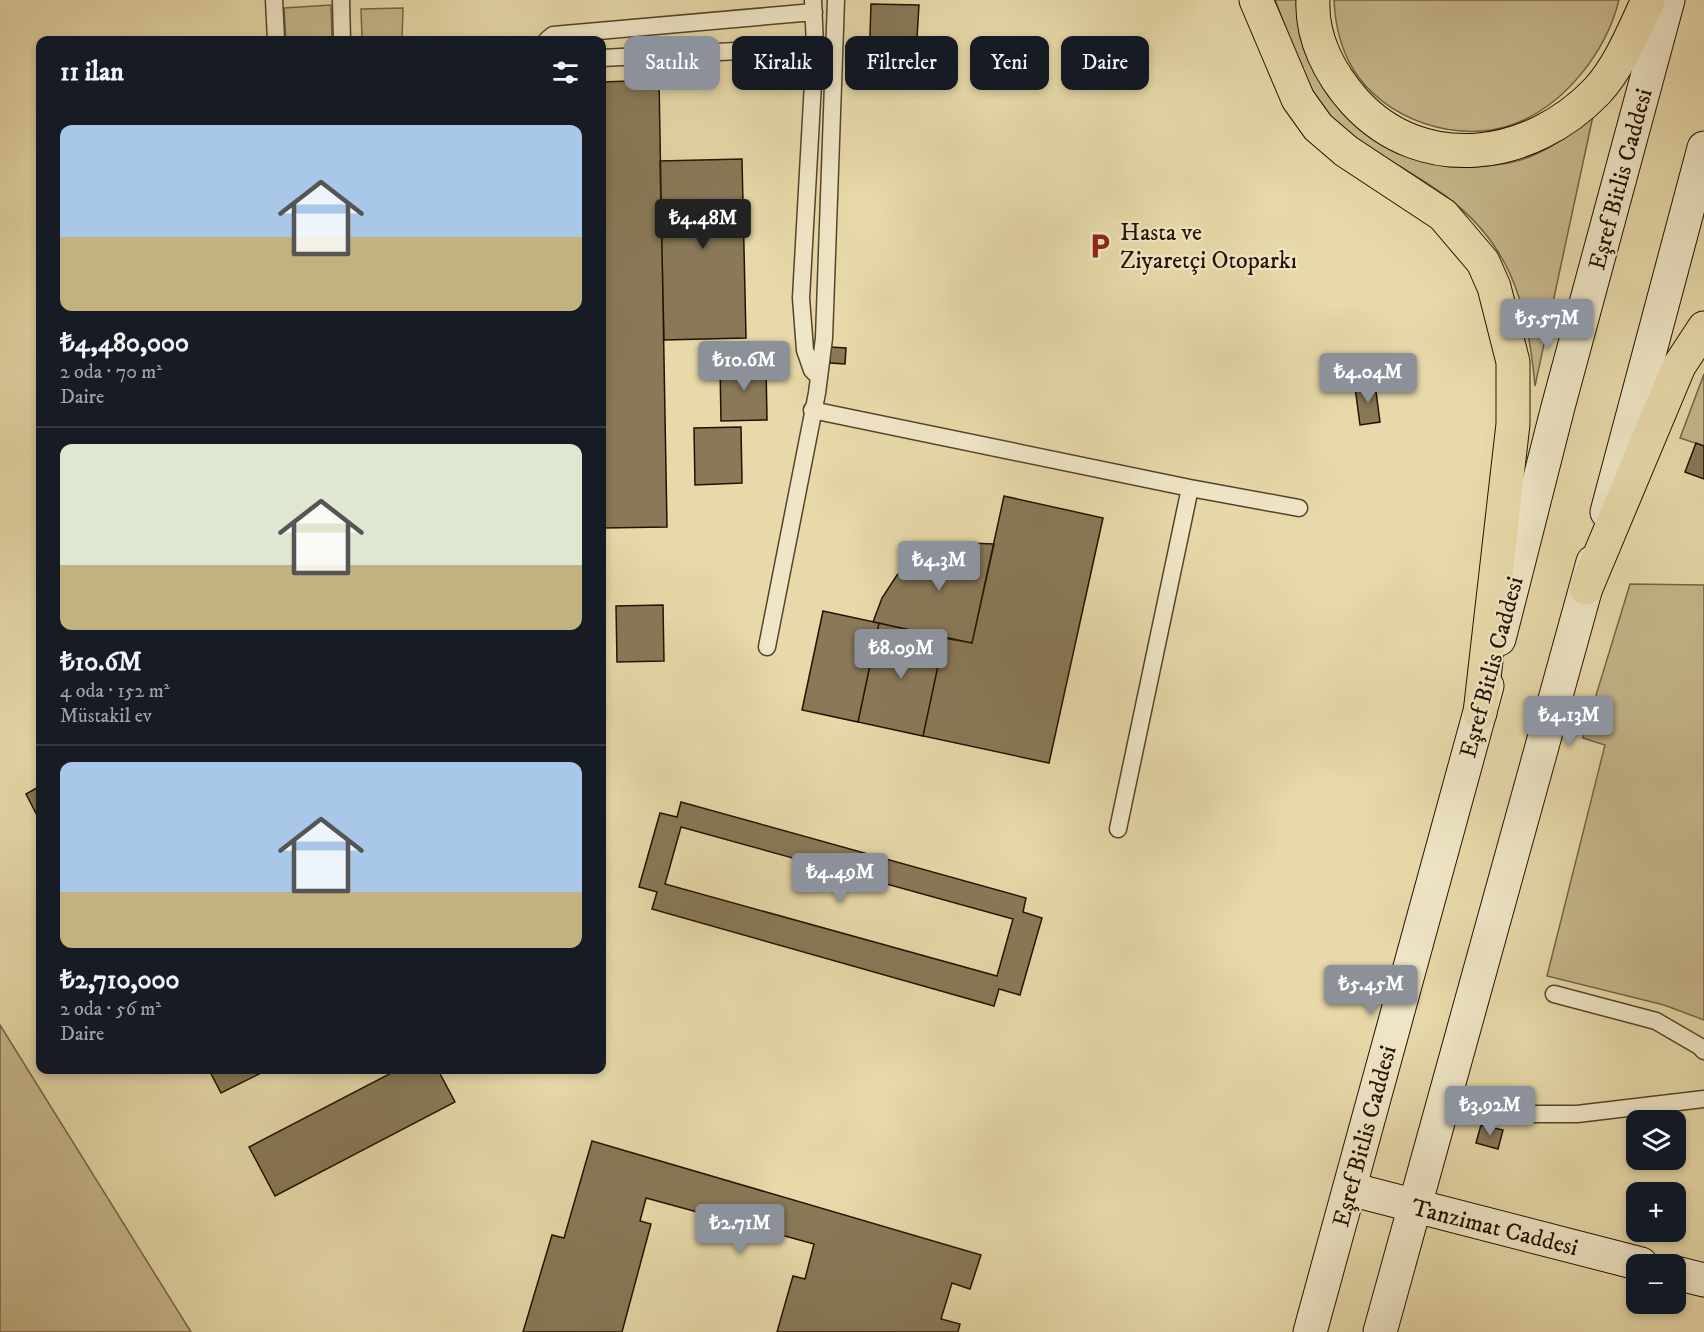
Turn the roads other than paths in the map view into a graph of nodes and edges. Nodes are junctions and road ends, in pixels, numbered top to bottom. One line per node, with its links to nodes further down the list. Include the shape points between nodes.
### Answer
1 (274, 0): 8 (lane)
2 (341, 0): 9 (lane)
3 (836, 0): 17 (lane, via 826,297)
4 (1256, 0): 23 (main road, via 1298,99 1318,127 1346,151 1443,215 1482,262 1494,287 1513,362 1513,424)
5 (1312, 0): 6 (main road, via 1313,24 1328,64 1364,111 1401,138 1454,152 1495,148 1536,134 1565,118 1598,90)
6 (1653, 3): 23 (main road, Eşref Bitlis Caddesi, via 1558,407)
7 (814, 6): 10 (lane); 11 (lane)
8 (276, 36)
9 (342, 36)
10 (553, 36)
11 (815, 36)
12 (732, 51): 13 (lane)
13 (606, 58)
14 (813, 90): 17 (lane, via 801,298 805,350)
15 (1704, 148): 21 (main road)
16 (1704, 328): 21 (main road, via 1679,366)
17 (819, 377): 18 (lane)
18 (812, 410): 19 (lane); 22 (lane)
19 (1190, 488): 20 (lane); 24 (lane)
20 (1299, 508)
21 (1586, 588): 30 (main road)
22 (767, 647)
23 (1480, 713): 29 (main road, Eşref Bitlis Caddesi)
24 (1118, 829)
25 (1554, 994): 26 (lane, via 1656,1021)
26 (1704, 1051)
27 (1704, 1099): 28 (lane, via 1577,1114)
28 (1506, 1114)
29 (1350, 1189): 30 (main road, Tanzimat Caddesi); 34 (main road, Eşref Bitlis Caddesi)
30 (1417, 1208): 31 (main road, Tanzimat Caddesi); 35 (main road)
31 (1626, 1260)
32 (1686, 1276): 33 (main road)
33 (1704, 1281)
34 (1310, 1332)
35 (1380, 1332)

